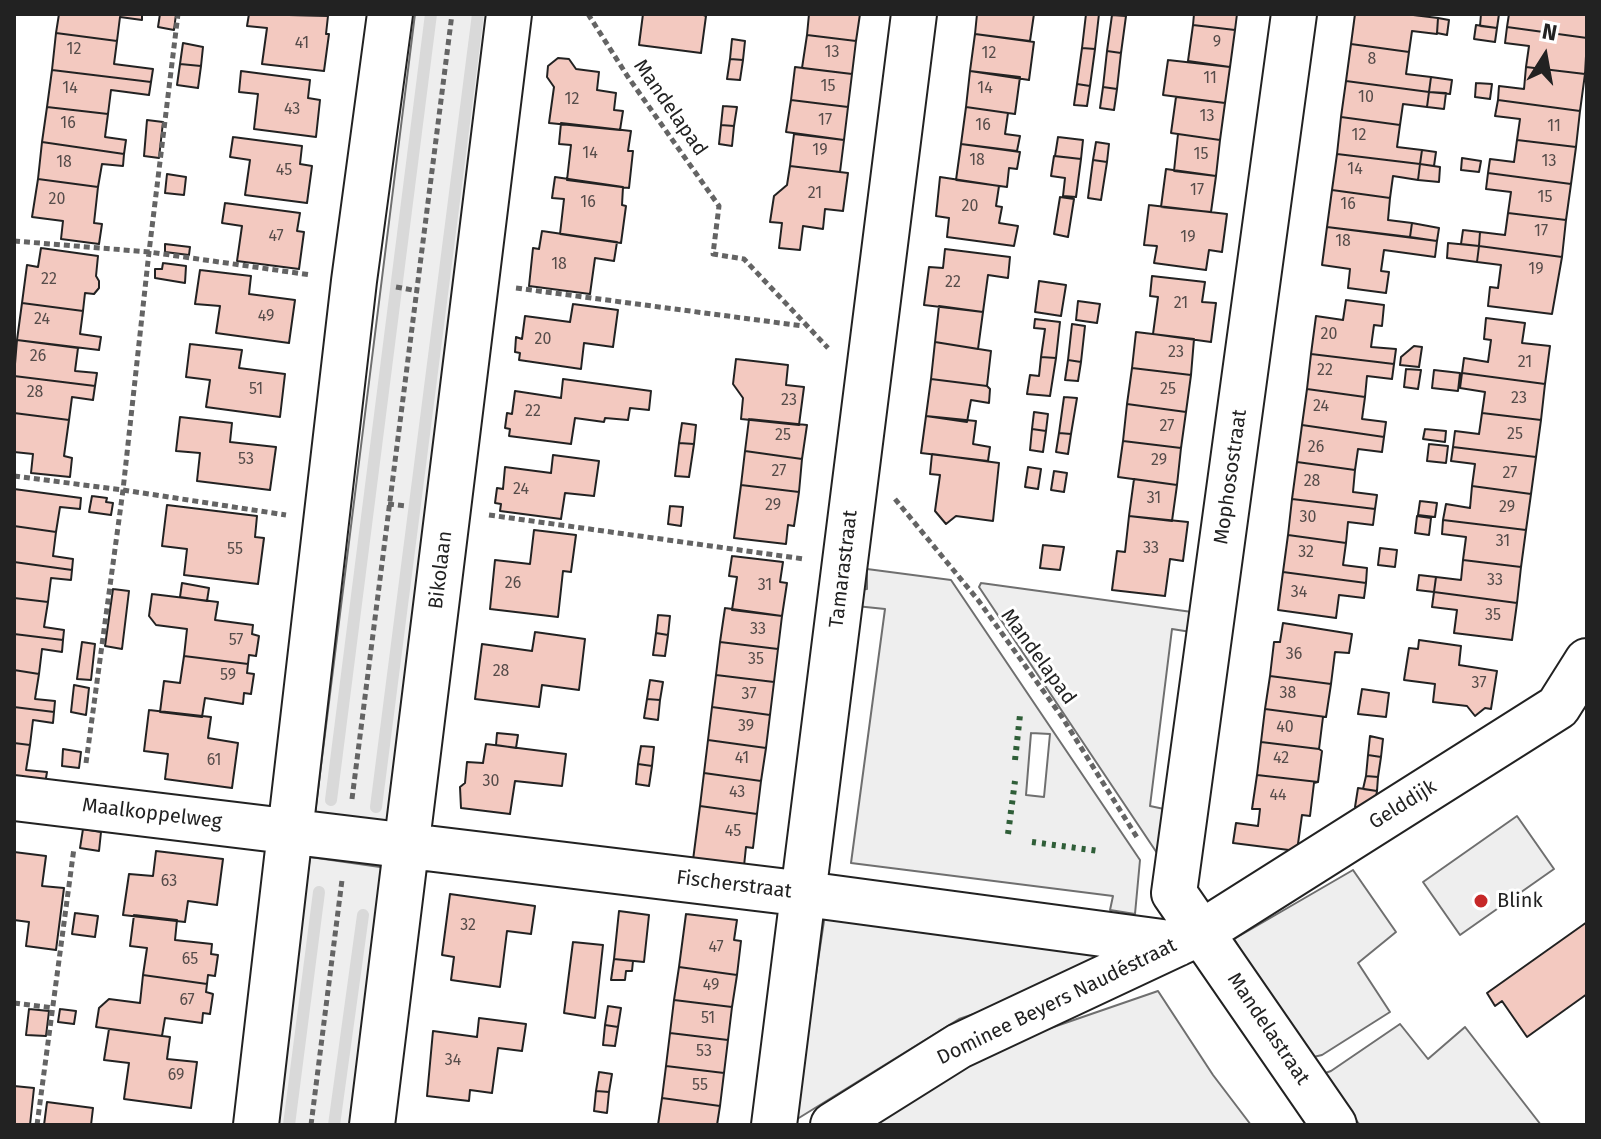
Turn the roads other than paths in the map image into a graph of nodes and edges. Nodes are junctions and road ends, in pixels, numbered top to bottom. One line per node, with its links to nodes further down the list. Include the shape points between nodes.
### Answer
1 (390, 14): 7 (street)
2 (509, 14): 8 (street, Bikolaan)
3 (914, 14): 9 (street, Tamarastraat)
4 (1294, 14): 10 (street, Mophosostraat, via 1174,893)
5 (1587, 661): 10 (street, Gelddijk, via 1558,707)
6 (14, 798): 7 (street, Maalkoppelweg)
7 (289, 831): 8 (street, Fischerstraat); 11 (street)
8 (408, 845): 9 (street, Fischerstraat); 12 (street, Bikolaan)
9 (805, 894): 10 (street, Fischerstraat); 13 (street, Tamarastraat)
10 (1190, 938): 14 (street, Dominee Beyers Naudéstraat, via 959,1046); 15 (street, Mandelastraat)
11 (256, 1125)
12 (372, 1125)
13 (774, 1125)
14 (833, 1125)
15 (1334, 1125)

